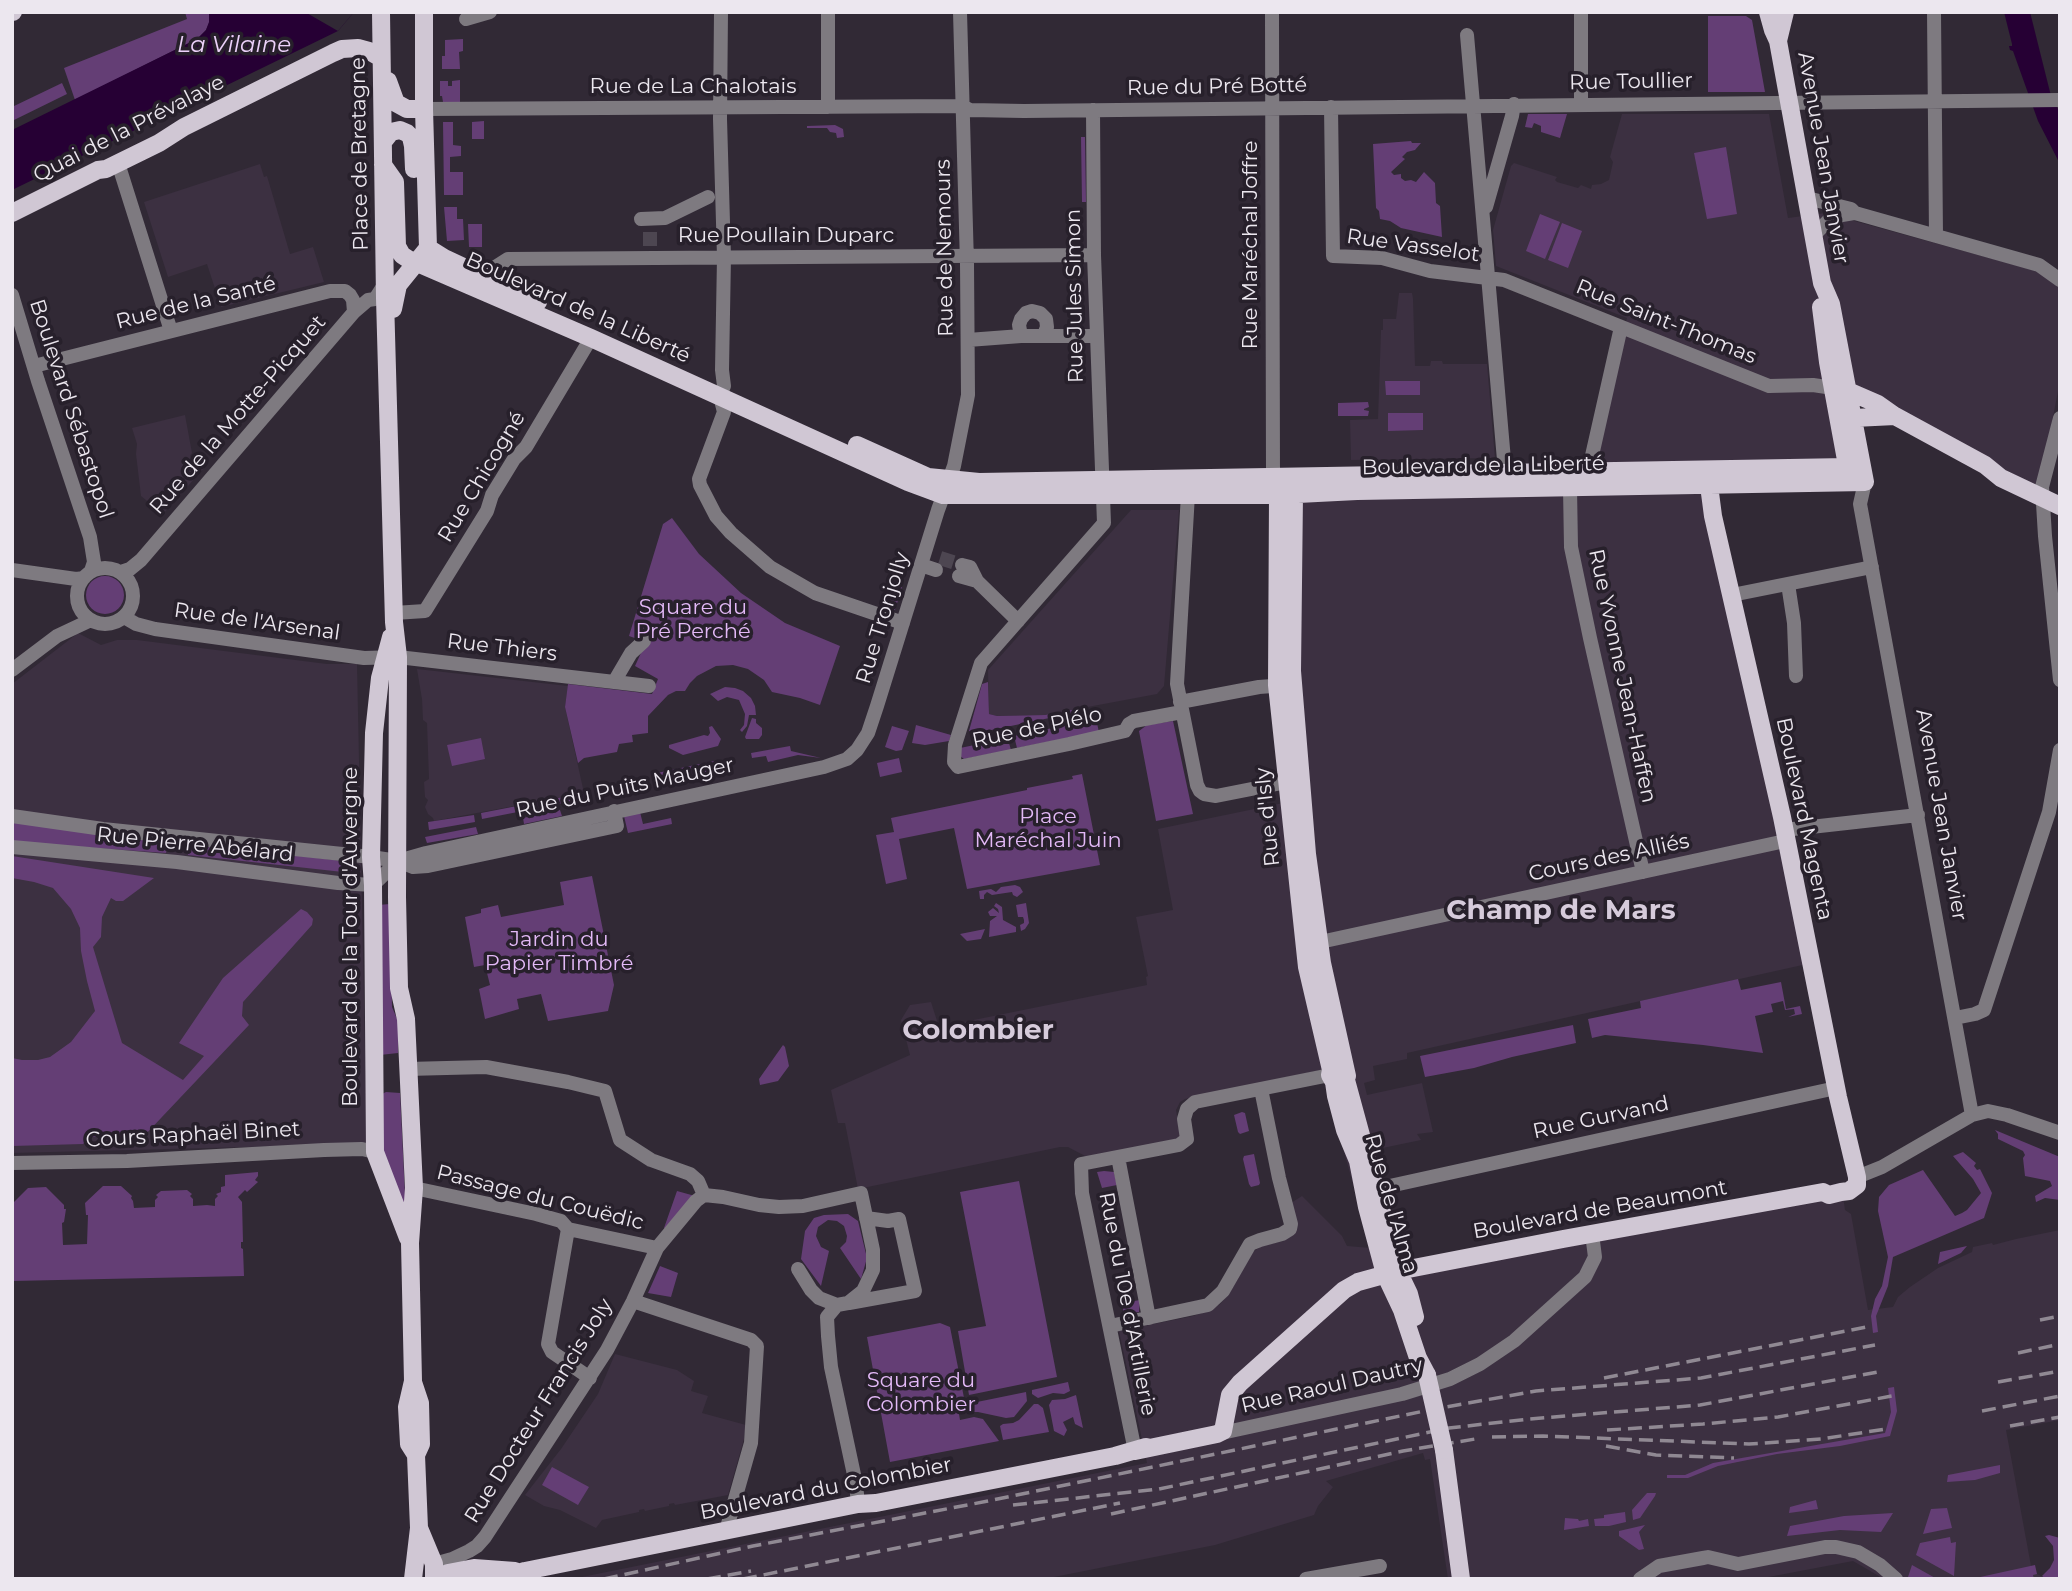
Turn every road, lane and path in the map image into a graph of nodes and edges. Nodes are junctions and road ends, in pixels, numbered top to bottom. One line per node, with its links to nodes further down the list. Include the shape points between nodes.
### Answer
1 (490, 12): 12 (street)
2 (720, 12): 23 (street)
3 (828, 12): 24 (street)
4 (960, 12): 22 (street, Rue de Nemours)
5 (1272, 12): 26 (street, Rue Maréchal Joffre)
6 (1581, 12): 20 (street)
7 (1768, 12): 14 (main road, Avenue Jean Janvier)
8 (1784, 12): 14 (main road, Avenue Jean Janvier)
9 (1934, 12): 18 (street)
10 (424, 17): 27 (main road)
11 (381, 18): 15 (main road, Place de Bretagne)
12 (466, 19)
13 (1467, 34): 21 (street)
14 (1778, 41): 17 (main road, Avenue Jean Janvier)
15 (382, 58): 27 (main road, via 396,103 407,109); 29 (main road, Place de Bretagne); 30 (main road, Quai de la Prévalaye, via 358,48 333,53)
16 (2057, 100): 18 (street, Rue Toullier)
17 (1790, 102): 18 (street, Rue Toullier); 20 (street, Rue Toullier); 33 (main road, Avenue Jean Janvier)
18 (1934, 102): 39 (street)
19 (1514, 104): 20 (street, Rue Toullier); 21 (street, Rue Toullier); 36 (street)
20 (1581, 104)
21 (1472, 105): 25 (street, Rue du Pré Botté); 36 (street)
22 (962, 106): 24 (street, Rue de La Chalotais); 28 (street, Rue du Pré Botté, via 977,111); 42 (street, Rue de Nemours)
23 (720, 107): 24 (street, Rue de La Chalotais); 27 (street, Rue de La Chalotais); 43 (street)
24 (828, 107)
25 (1331, 107): 26 (street, Rue du Pré Botté); 46 (street, Rue Vasselot, via 1333,256 1382,258 1430,271)
26 (1272, 108): 28 (street, Rue du Pré Botté); 72 (street, Rue Maréchal Joffre)
27 (424, 109): 40 (main road)
28 (1093, 110): 41 (street, Rue Jules Simon)
29 (383, 142): 31 (main road, Place de Bretagne); 40 (main road, via 391,132 400,130 411,137 415,218)
30 (118, 163): 34 (main road, Quai de la Prévalaye); 52 (street)
31 (383, 165): 44 (main road, via 395,182 398,250); 48 (main road, Place de Bretagne)
32 (708, 197): 37 (street)
33 (1807, 198): 35 (street); 38 (main road, Avenue Jean Janvier)
34 (12, 213)
35 (1855, 213): 38 (street, via 1830,219); 39 (street)
36 (1484, 215): 46 (street)
37 (647, 222)
38 (1814, 235): 61 (main road, Avenue Jean Janvier, via 1823,326)
39 (1936, 236): 47 (street, via 2039,265)
40 (428, 241): 44 (main road); 45 (main road, Boulevard de la Liberté, via 438,255)
41 (1094, 255): 42 (street, Rue Poullain Duparc); 55 (street, Rue Jules Simon)
42 (966, 256): 43 (street, Rue Poullain Duparc); 57 (street, Rue de Nemours)
43 (724, 257): 45 (street, Rue Poullain Duparc, via 650,252 508,258); 60 (street)
44 (416, 262): 56 (main road, Boulevard de la Liberté); 58 (main road, Boulevard de la Tour d'Auvergne, via 396,289)
45 (483, 275): 60 (main road, Boulevard de la Liberté)
46 (1488, 278): 51 (street, Rue Saint-Thomas, via 1504,280); 68 (street)
47 (2060, 280)
48 (384, 285): 50 (street, Rue de la Motte-Picquet, via 375,299); 58 (main road, Boulevard de la Tour d'Auvergne)
49 (12, 295): 59 (street, Boulevard Sébastopol)
50 (354, 312): 52 (street, Rue de la Santé, via 354,300 337,290); 79 (street, Rue de la Motte-Picquet, via 141,560 130,569)
51 (1621, 327): 61 (street, Rue Saint-Thomas, via 1769,386 1813,385); 67 (street)
52 (171, 331): 59 (street, Rue de la Santé)
53 (1044, 335): 54 (street); 54 (street, via 1046,319 1032,312 1021,319); 55 (street)
54 (1021, 336): 57 (street)
55 (1097, 336): 70 (street, Rue Jules Simon)
56 (591, 338): 60 (main road, Boulevard de la Liberté); 88 (street, Rue Chicogné, via 425,611)
57 (968, 340): 69 (street, Rue de Nemours, via 968,395 954,466)
58 (387, 343): 88 (main road, Boulevard de la Tour d'Auvergne)
59 (34, 366): 75 (street, Boulevard Sébastopol)
60 (722, 391): 69 (main road, Boulevard de la Liberté); 90 (street, via 724,412 699,478 716,516 770,568 788,579)
61 (1839, 394): 62 (main road, via 1878,404); 63 (main road, Avenue Jean Janvier); 66 (main road, Avenue Jean Janvier)
62 (1895, 416): 63 (main road); 74 (main road, via 2001,478)
63 (1854, 418): 66 (main road, Avenue Jean Janvier)
64 (2060, 418): 74 (street)
65 (1708, 477): 66 (main road, Boulevard de la Liberté); 67 (main road, Boulevard de la Liberté, via 1656,485); 84 (main road, Boulevard Magenta)
66 (1854, 478): 78 (street, Avenue Jean Janvier)
67 (1590, 479): 68 (main road, Boulevard de la Liberté); 71 (main road, Boulevard de la Liberté)
68 (1506, 481): 71 (main road, Boulevard de la Liberté); 72 (main road, Boulevard de la Liberté, via 1357,491); 72 (main road, Boulevard de la Liberté, via 1374,476)
69 (945, 487): 70 (main road, Boulevard de la Liberté, via 979,482); 76 (street, Rue Tronjolly)
70 (1102, 488): 72 (main road, Boulevard de la Liberté); 73 (main road, Boulevard de la Liberté); 89 (street, Rue Jules Simon, via 1101,528)
71 (1570, 488): 113 (street, Rue Yvonne Jean-Haffen, via 1571,547)
72 (1282, 489): 73 (main road, Boulevard de la Liberté); 98 (main road, Rue d'Isly)
73 (1188, 494): 100 (street, via 1177,684)
74 (2051, 497): 96 (street, via 2045,536)
75 (90, 537): 79 (street, Boulevard Sébastopol); 82 (street, Boulevard Sébastopol, via 94,562)
76 (923, 559): 77 (street); 90 (street, Rue Tronjolly)
77 (938, 564)
78 (1872, 567): 83 (street); 105 (street, Avenue Jean Janvier)
79 (116, 570): 82 (street, via 97,569); 86 (street, via 131,583 134,597)
80 (960, 571): 89 (street, via 970,567 976,581)
81 (18, 572): 82 (street, via 76,579); 85 (street, via 61,587)
82 (87, 574): 85 (street, via 80,583)
83 (1788, 584): 84 (street); 95 (street)
84 (1732, 595): 108 (main road, Boulevard Magenta)
85 (78, 600): 87 (street); 91 (street)
86 (124, 617): 87 (street, via 106,624); 93 (street, Rue de l'Arsenal, via 155,629 364,658)
87 (91, 620): 91 (street)
88 (394, 620): 93 (main road, Boulevard de la Tour d'Auvergne)
89 (1018, 621): 103 (street, Rue Jules Simon, via 981,663 955,745)
90 (903, 623): 101 (street, Rue Tronjolly)
91 (57, 636): 94 (street)
92 (644, 641): 97 (street)
93 (392, 657): 97 (street, Rue Thiers); 110 (main road, Boulevard de la Tour d'Auvergne, via 380,678 374,733); 111 (main road, Boulevard de la Tour d'Auvergne)
94 (12, 670)
95 (1796, 676)
96 (2060, 680)
97 (614, 682): 99 (street, Rue Thiers)
98 (1285, 685): 100 (street); 104 (main road, Rue d'Isly); 115 (main road, Rue d'Isly, via 1309,880)
99 (649, 687)
100 (1181, 707): 103 (street, Rue de Plélo, via 1134,721 1125,731); 104 (street, via 1197,785 1204,794 1216,796)
101 (858, 750): 111 (street, Rue du Puits Mauger, via 824,767 648,804 615,818 428,866)
102 (2060, 750): 116 (street, via 2049,812 1984,1010)
103 (958, 766)
104 (1287, 782): 115 (main road, Rue d'Isly)
105 (1918, 815): 108 (street, Cours des Alliés); 116 (street, Avenue Jean Janvier)
106 (12, 816): 107 (street, Rue Pierre Abélard)
107 (180, 835): 110 (street, Rue Pierre Abélard); 112 (street)
108 (1784, 836): 113 (street, Cours des Alliés); 119 (main road, Boulevard Magenta)
109 (12, 847): 112 (street, Rue Pierre Abélard)
110 (371, 857): 111 (street, Rue du Puits Mauger); 114 (main road, Boulevard de la Tour d'Auvergne)
111 (398, 861): 114 (street); 117 (main road, Boulevard de la Tour d'Auvergne, via 399,988 406,1019)
112 (177, 862): 114 (street, Rue Pierre Abélard)
113 (1643, 872): 115 (street, Cours des Alliés)
114 (373, 884): 123 (main road, Boulevard de la Tour d'Auvergne)
115 (1309, 944): 118 (main road, Rue de l'Alma, via 1307,967)
116 (1955, 1018): 121 (street, Avenue Jean Janvier)
117 (407, 1069): 127 (main road, Boulevard de la Tour d'Auvergne); 129 (street, via 486,1067 605,1091 620,1140 651,1160 690,1174)
118 (1337, 1075): 120 (street); 128 (main road, Rue de l'Alma); 136 (main road, Rue de l'Alma, via 1336,1096 1345,1130)
119 (1836, 1088): 126 (main road, Boulevard Magenta); 128 (street, Rue Gurvand)
120 (1261, 1089): 124 (street, via 1195,1102 1184,1119 1187,1139 1179,1145); 139 (street, via 1290,1229 1250,1244 1211,1304)
121 (1972, 1115): 122 (street, via 1988,1111); 126 (street)
122 (2060, 1133)
123 (375, 1152): 125 (street, Cours Raphaël Binet, via 324,1150); 133 (main road, Boulevard de la Tour d'Auvergne)
124 (1118, 1157): 139 (street); 140 (street, Rue du 10e d'Artillerie, via 1081,1164 1082,1193)
125 (12, 1163)
126 (1857, 1177): 132 (main road, Boulevard de Beaumont, via 1855,1187 1845,1192 1823,1192)
127 (414, 1188): 131 (street, Passage du Couëdic, via 561,1221); 133 (main road, Boulevard de la Tour d'Auvergne)
128 (1376, 1189): 136 (main road, Rue de l'Alma)
129 (704, 1195): 130 (street, via 779,1207 861,1193); 134 (street, Rue Docteur Francis Joly)
130 (866, 1218): 138 (street, via 873,1270 863,1290); 138 (street, via 893,1220 915,1291)
131 (568, 1229): 134 (street, Passage du Couëdic); 141 (street, via 548,1344 552,1352)
132 (1592, 1234): 136 (main road, Boulevard de Beaumont); 142 (street, Rue Raoul Dautry, via 1595,1256 1585,1277 1521,1335 1480,1364 1402,1394 1265,1424)
133 (410, 1243): 145 (main road, Boulevard de la Tour d'Auvergne, via 413,1381 407,1407 409,1444 416,1455)
134 (657, 1248): 137 (street, Rue Docteur Francis Joly)
135 (798, 1269): 138 (street, via 819,1298)
136 (1392, 1272): 142 (main road, via 1351,1285 1240,1383 1230,1395); 153 (main road, Rue de l'Alma, bridge, via 1409,1294 1427,1362)
137 (633, 1301): 141 (street, Rue Docteur Francis Joly); 146 (street, via 751,1340 757,1346 751,1443)
138 (842, 1304): 144 (street, via 827,1317 829,1346)
139 (1149, 1318): 140 (street)
140 (1110, 1326): 143 (street, Rue du 10e d'Artillerie)
141 (590, 1378): 147 (street, Rue Docteur Francis Joly)
142 (1221, 1427): 143 (main road, Boulevard du Colombier, via 1177,1435)
143 (1135, 1451): 144 (main road, Boulevard du Colombier)
144 (858, 1504): 146 (main road, Boulevard du Colombier)
145 (419, 1528): 149 (main road, Boulevard de la Tour d'Auvergne); 151 (main road, Boulevard de la Tour d'Auvergne)
146 (726, 1531): 150 (main road, Boulevard du Colombier)
147 (477, 1546): 149 (street, Rue Docteur Francis Joly); 150 (street, Rue Docteur Francis Joly, via 479,1560)
148 (1380, 1566): 152 (street)
149 (434, 1574): 150 (main road, Boulevard du Colombier, via 474,1568)
150 (495, 1574)
151 (413, 1579)
152 (1306, 1579)
153 (1461, 1579)
154 (1640, 1579): 155 (street, via 1660,1566 1708,1557 1738,1564 1825,1547 1858,1552)
155 (1896, 1579)

